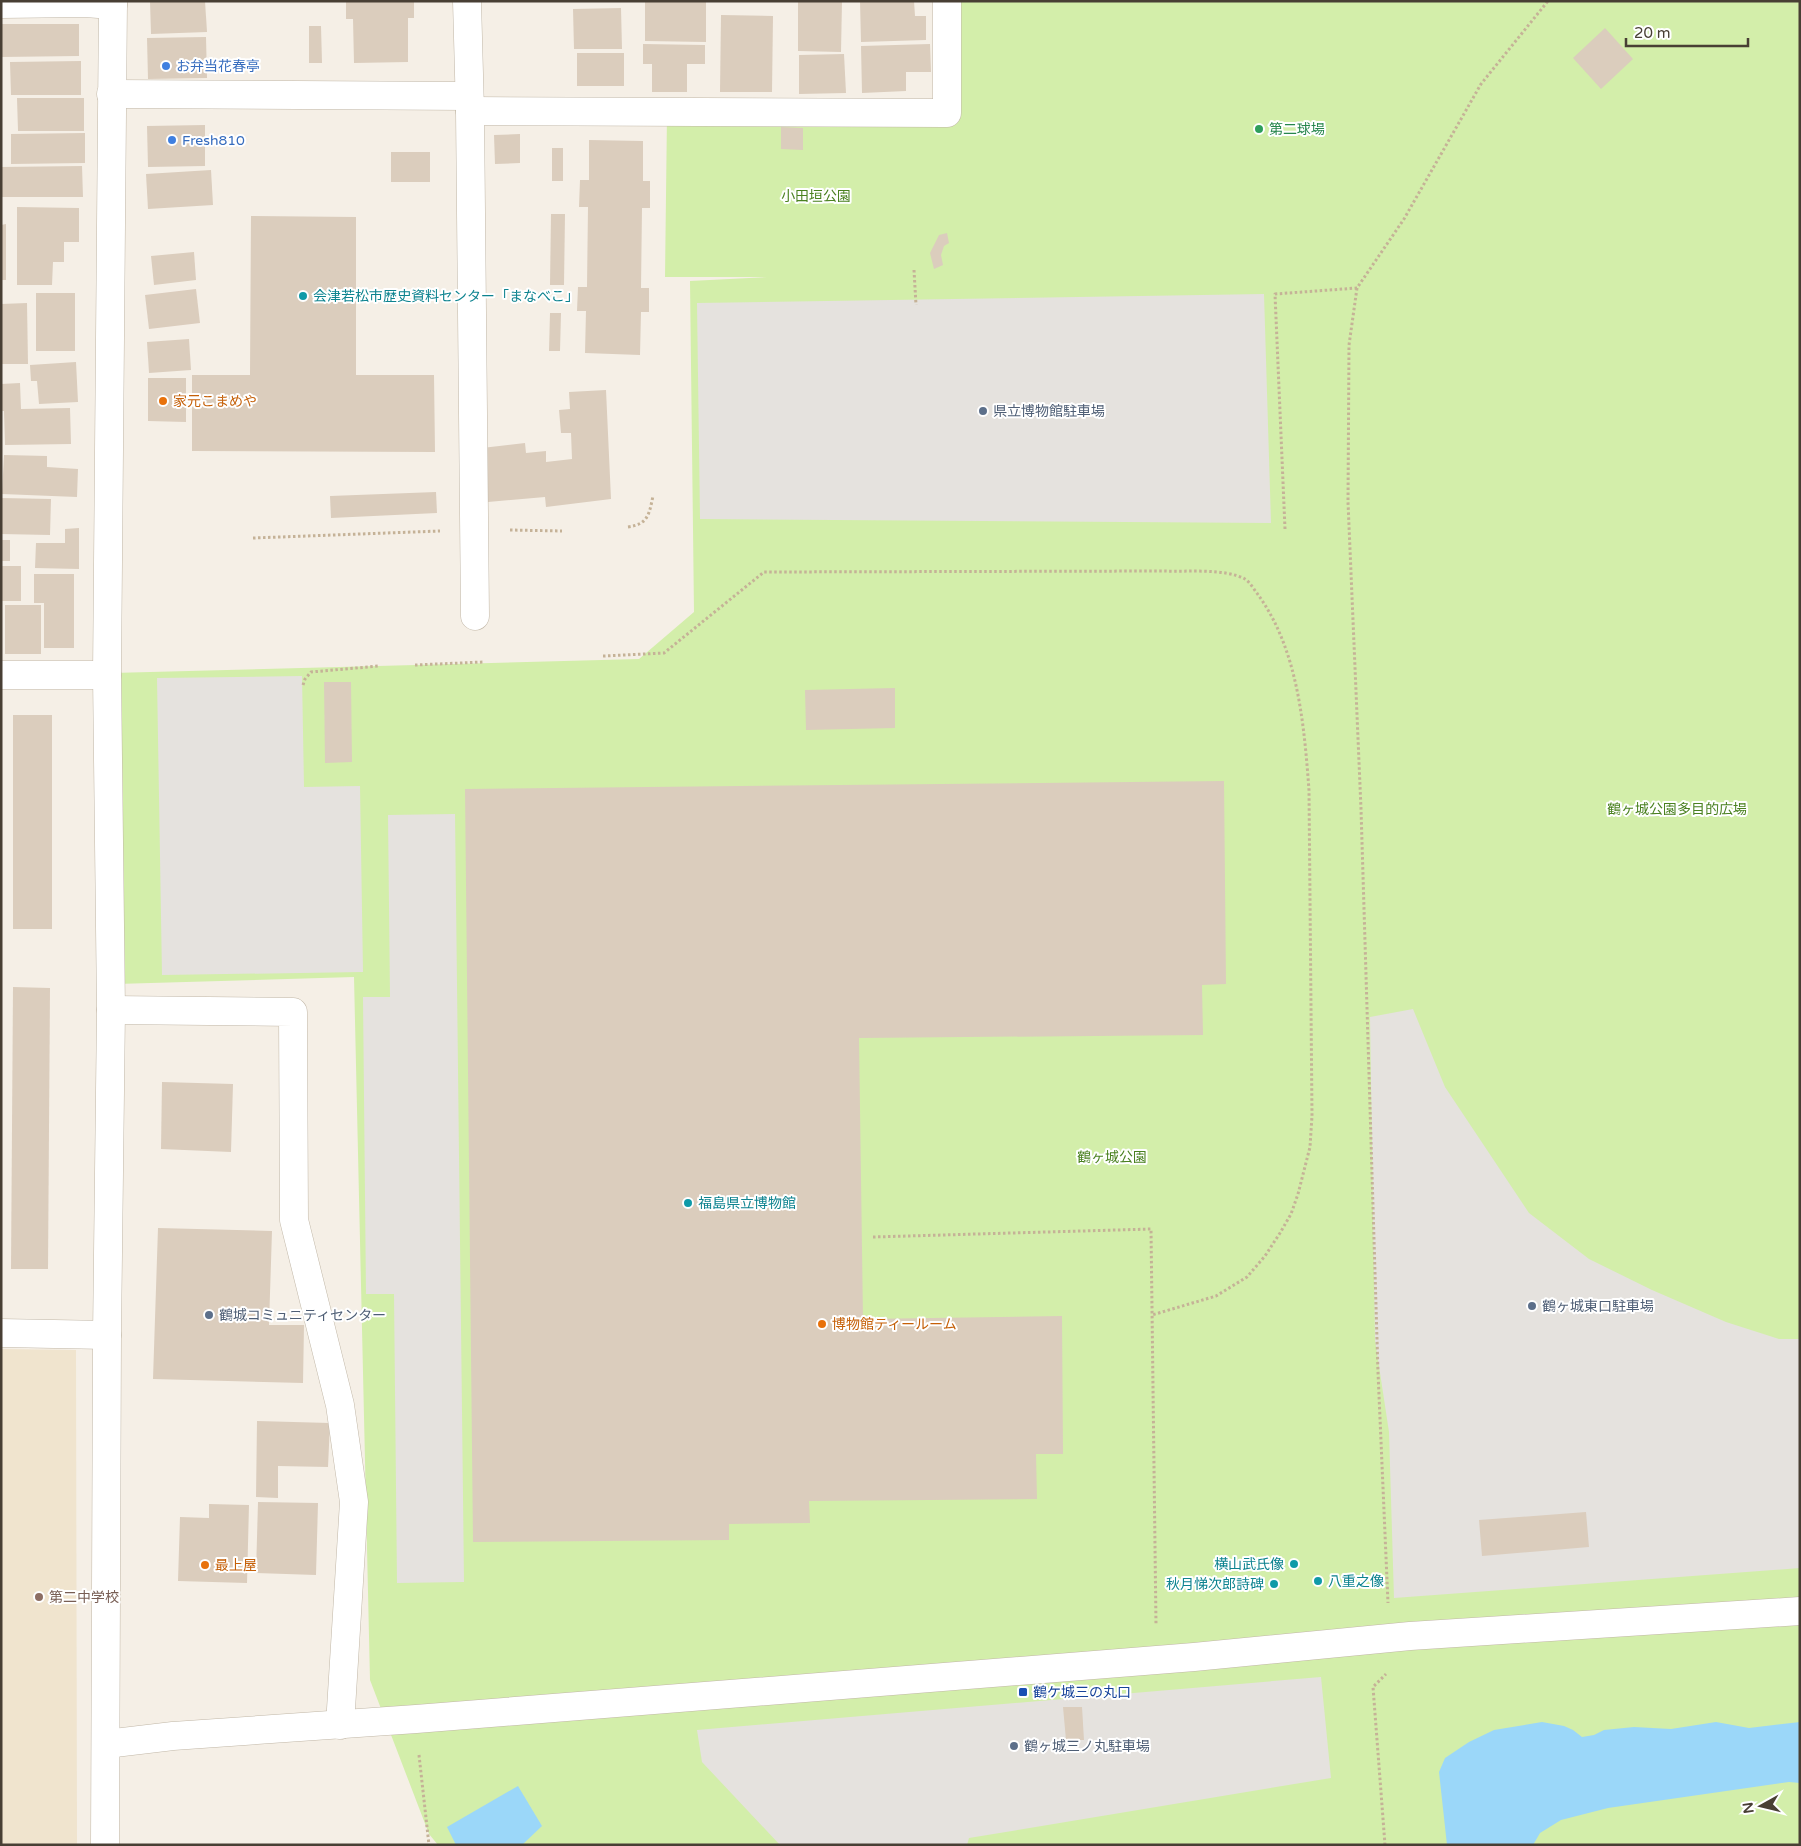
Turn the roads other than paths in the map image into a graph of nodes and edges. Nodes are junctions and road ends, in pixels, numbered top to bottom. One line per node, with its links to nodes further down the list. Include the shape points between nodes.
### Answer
1 (467, 1): 6 (street)
2 (947, 1): 6 (street, via 947,113)
3 (112, 3): 4 (street); 5 (street)
4 (1, 4)
5 (111, 94): 6 (street); 9 (street)
6 (469, 103): 7 (street)
7 (475, 616)
8 (1, 675): 9 (street)
9 (107, 676): 10 (street)
10 (111, 1010): 12 (street); 14 (street, via 293,1012 294,1220 340,1405 354,1502)
11 (1, 1333): 12 (street)
12 (107, 1335): 15 (street)
13 (1800, 1611): 14 (street, via 1410,1636 1157,1660)
14 (340, 1725): 15 (street, via 173,1736)
15 (106, 1744): 16 (street)
16 (106, 1845)

